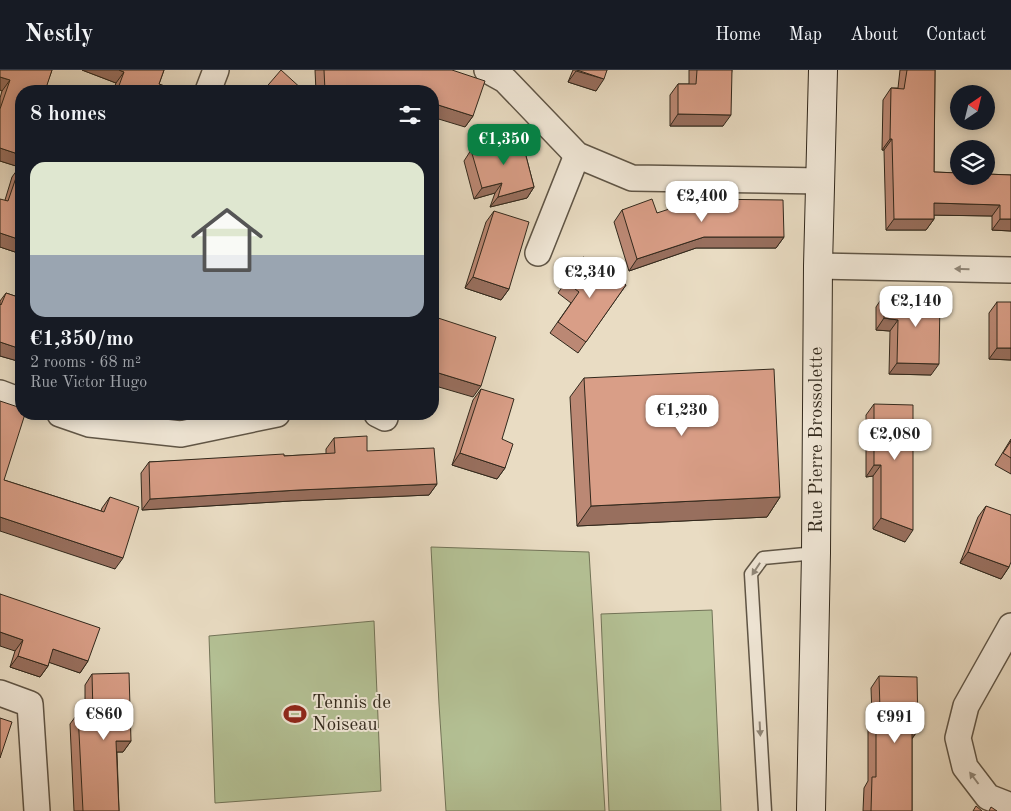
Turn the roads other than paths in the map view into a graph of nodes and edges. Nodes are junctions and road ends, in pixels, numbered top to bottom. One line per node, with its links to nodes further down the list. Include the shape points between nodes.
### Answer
1 (216, 70): 4 (street)
2 (487, 70): 5 (street, via 505,80)
3 (823, 70): 6 (street, Rue Pierre Brossolette)
4 (210, 85)
5 (576, 155): 6 (street, via 632,178); 7 (street)
6 (821, 181): 8 (street, Rue Pierre Brossolette)
7 (538, 252)
8 (818, 266): 9 (street, one-way to 8); 14 (street, Rue Pierre Brossolette)
9 (1011, 270)
10 (0, 393): 11 (street)
11 (15, 398)
12 (77, 420): 13 (street, via 180,434)
13 (248, 420)
14 (816, 553): 19 (lane, one-way to 19, via 763,558 751,574); 20 (street, Rue Pierre Brossolette)
15 (1011, 626): 17 (street, one-way to 15, via 988,797 966,767 958,738 966,706)
16 (0, 693): 18 (street, via 30,704)
17 (1011, 806)
18 (37, 811)
19 (765, 811)
20 (811, 811)

